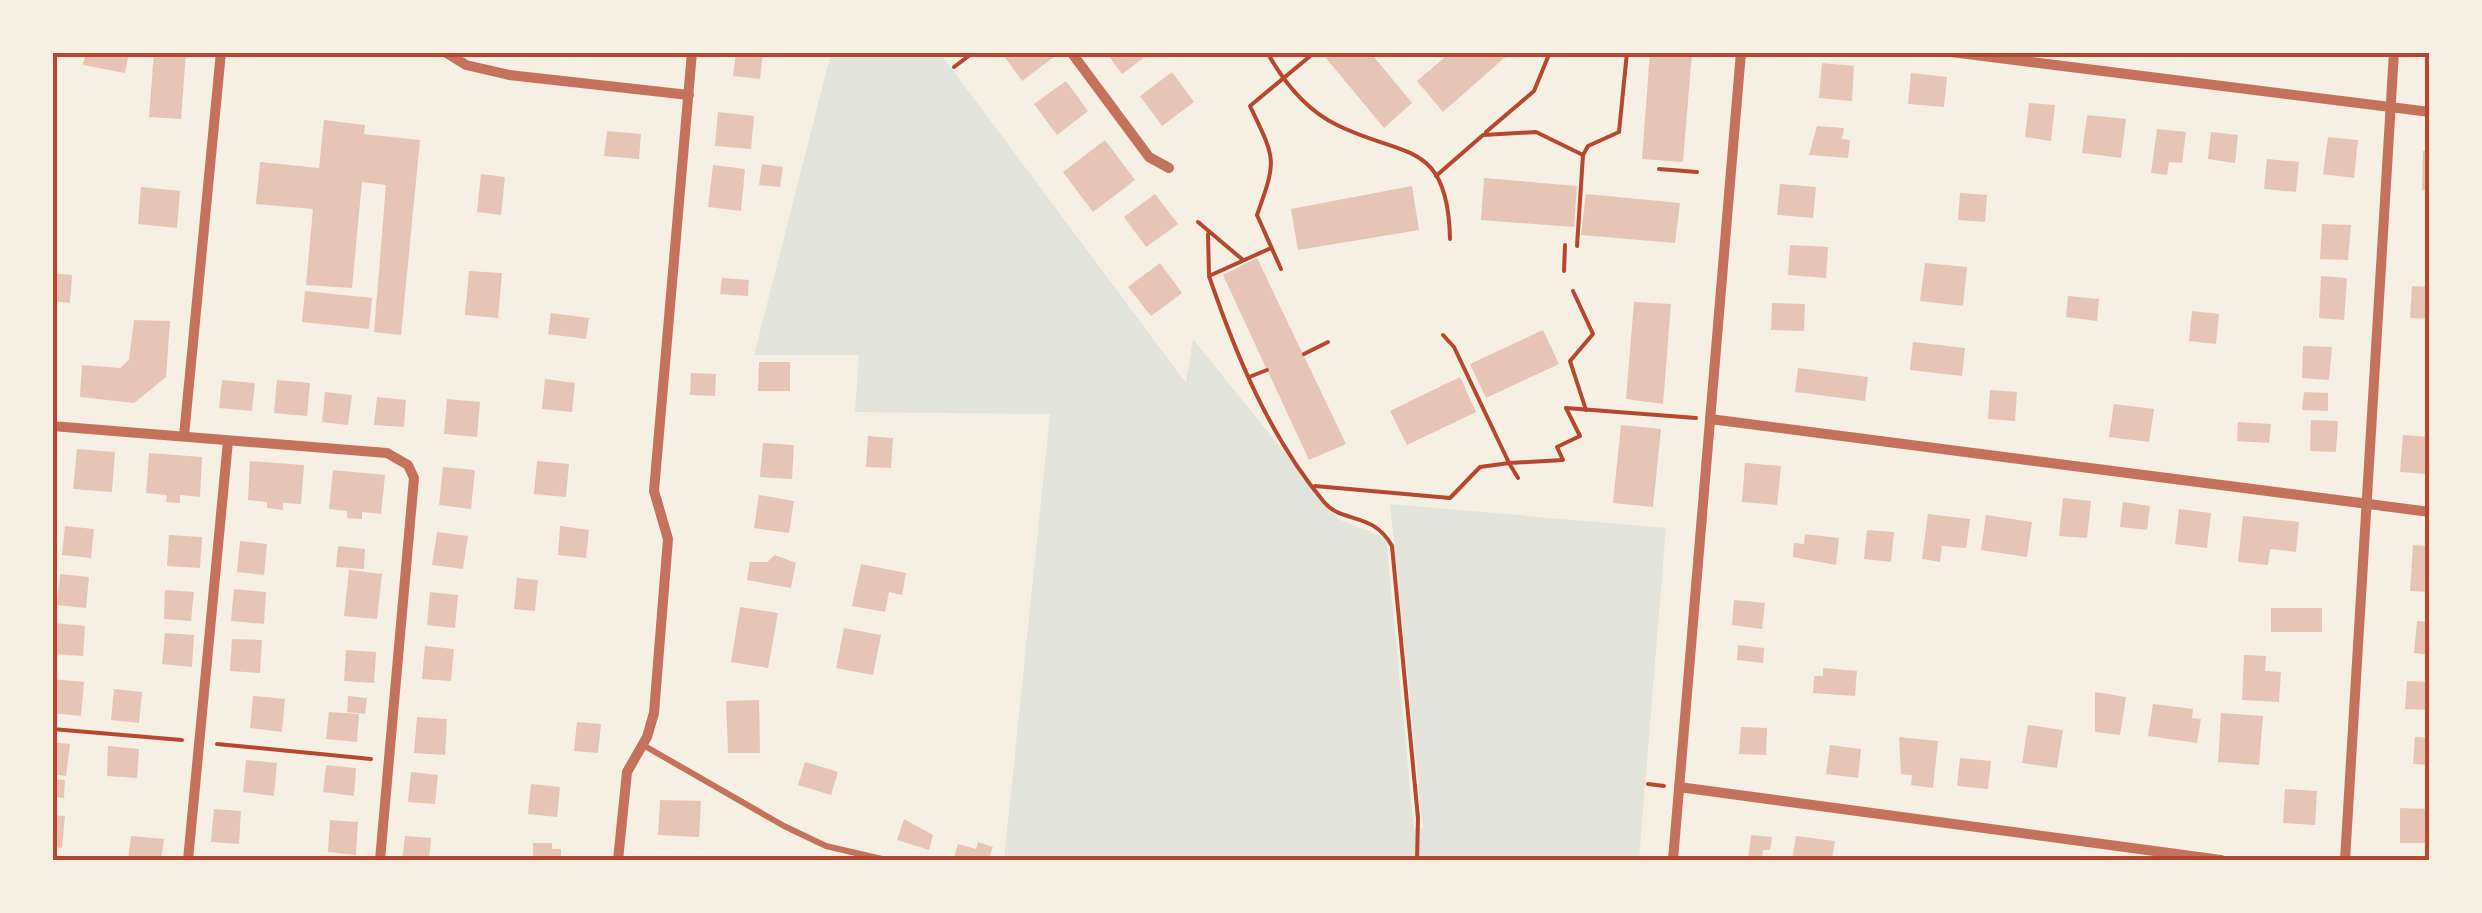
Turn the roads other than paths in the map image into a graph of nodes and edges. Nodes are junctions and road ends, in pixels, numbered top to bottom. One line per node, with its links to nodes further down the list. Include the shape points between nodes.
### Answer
1 (222, 52): 14 (street)
2 (445, 52): 8 (street, via 466,65 509,75)
3 (692, 52): 8 (street)
4 (1071, 52): 11 (street, via 1149,157)
5 (1741, 52): 12 (street)
6 (1951, 52): 9 (street)
7 (2394, 52): 9 (street)
8 (688, 96): 18 (street, via 654,491 667,555 654,713)
9 (2391, 107): 10 (street); 16 (street)
10 (2430, 112)
11 (1168, 168)
12 (1710, 419): 16 (street); 19 (street)
13 (52, 426): 14 (street)
14 (184, 436): 15 (street)
15 (228, 441): 20 (street); 21 (street, via 387,454 408,464 414,478)
16 (2366, 505): 17 (street); 26 (street)
17 (2430, 512)
18 (643, 744): 22 (street, via 627,772); 23 (lane, via 784,826 826,846)
19 (1679, 787): 24 (street); 25 (street)
20 (188, 860)
21 (380, 860)
22 (618, 860)
23 (886, 860)
24 (1673, 860)
25 (2220, 860)
26 (2345, 860)

